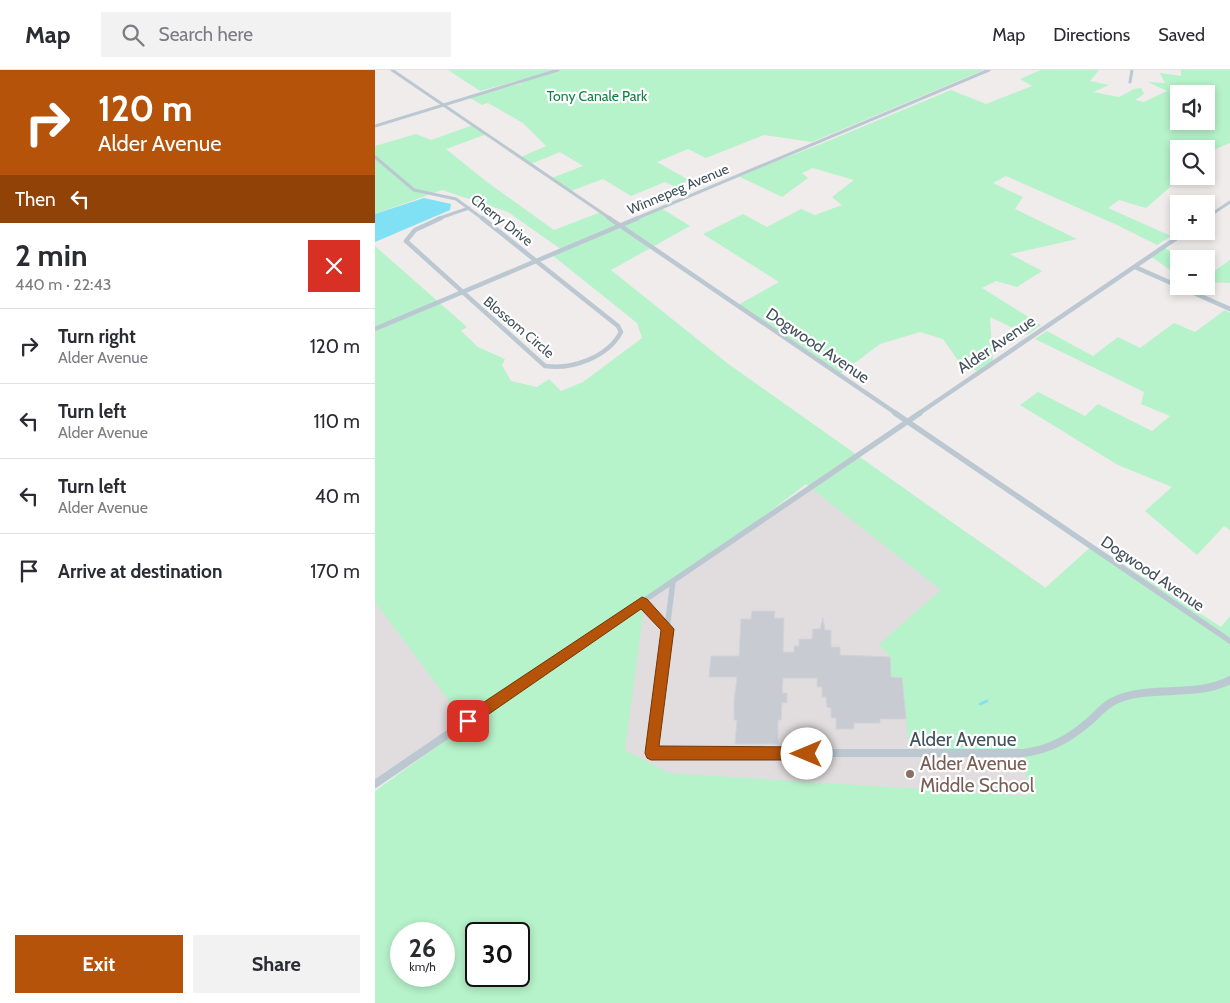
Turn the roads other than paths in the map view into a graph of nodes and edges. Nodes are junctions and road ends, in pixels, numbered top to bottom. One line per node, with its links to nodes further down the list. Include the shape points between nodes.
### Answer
1 (392, 70): 6 (street, Dogwood Avenue)
2 (558, 70): 6 (street)
3 (989, 70): 12 (street, Winnepeg Avenue)
4 (1132, 70): 5 (street)
5 (1130, 82)
6 (444, 105): 7 (street); 12 (street, Dogwood Avenue)
7 (375, 126)
8 (375, 158): 10 (street, Cherry Drive, via 414,190 456,199)
9 (1230, 202): 11 (street)
10 (469, 208): 14 (street, Cherry Drive); 16 (street, via 417,228 405,241)
11 (1215, 212)
12 (621, 226): 14 (street, Winnepeg Avenue); 19 (street, Dogwood Avenue)
13 (1174, 240): 15 (street, Alder Avenue)
14 (537, 262): 16 (street, Winnepeg Avenue); 16 (street, Blossom Circle, via 617,326 621,332 615,343 564,368 545,366)
15 (1135, 267): 17 (street); 19 (street, Alder Avenue)
16 (463, 293): 18 (street, Winnepeg Avenue)
17 (1230, 309)
18 (375, 329)
19 (908, 421): 20 (street, Alder Avenue); 23 (street, Dogwood Avenue)
20 (673, 581): 21 (street, Alder Avenue); 22 (street, Alder Avenue)
21 (642, 602): 22 (street); 25 (street, Alder Avenue)
22 (668, 629): 24 (street, Alder Avenue, via 651,753 1035,753 1059,745 1119,698 1209,689)
23 (1230, 641)
24 (1230, 680)
25 (375, 784)

